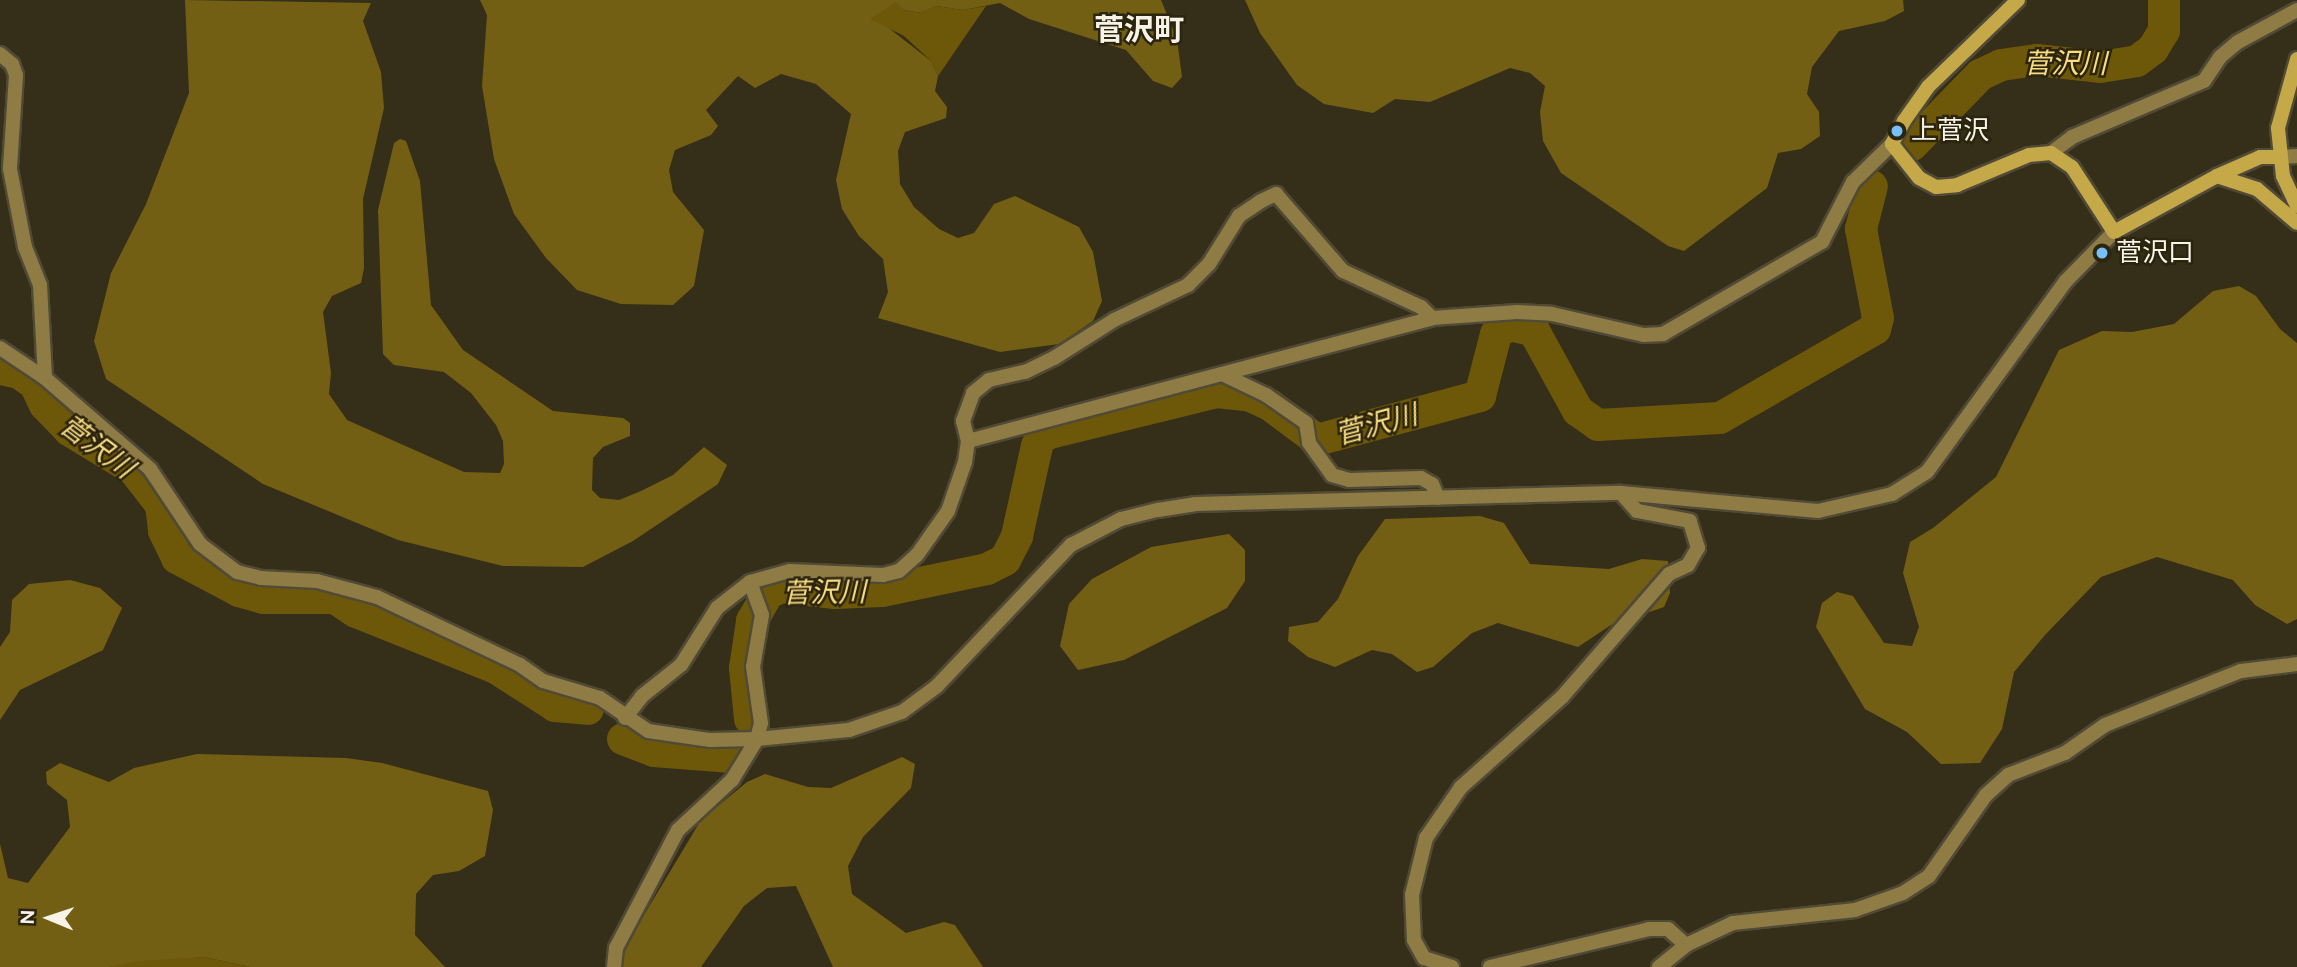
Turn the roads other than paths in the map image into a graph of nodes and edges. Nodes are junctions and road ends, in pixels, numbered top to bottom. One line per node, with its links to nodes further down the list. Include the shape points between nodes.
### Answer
1 (2018, 0): 5 (main road, via 1928,87)
2 (2297, 10): 6 (street, via 2238,42 2220,57 2204,81 2072,137)
3 (0, 54): 16 (street, via 16,75 10,169 25,247 40,285)
4 (2297, 59): 8 (main road, via 2282,101)
5 (1892, 144): 6 (main road, via 1910,171 1936,187 1957,185 2029,155); 13 (street, via 1853,182 1822,242 1663,334 1625,332 1528,313 1488,311)
6 (2051, 153): 12 (main road, via 2072,167)
7 (2297, 156): 8 (street)
8 (2279, 157): 9 (main road, via 2260,157); 10 (main road)
9 (2217, 176): 11 (main road, via 2257,189); 12 (main road)
10 (2297, 206)
11 (2297, 223)
12 (2114, 232): 18 (street, via 2066,281 1927,472 1892,494 1818,511)
13 (1432, 318): 15 (street); 17 (street, via 1421,307 1335,265 1276,194 1239,216 1209,264 1188,285 1025,372 989,380 973,393 966,408)
14 (0, 348): 16 (street)
15 (1224, 375): 17 (street); 19 (street, via 1298,416 1332,475 1349,480 1421,478 1432,484)
16 (45, 378): 22 (street, via 150,469 200,544 237,572 261,579 317,581 377,597 520,665 543,681 600,698)
17 (968, 441): 20 (street, via 948,511 917,555 899,571 883,575 790,571)
18 (1621, 493): 19 (street); 26 (street, via 1637,511 1690,521 1698,548 1688,565 1669,574 1562,698 1461,787 1426,838 1413,886 1414,940 1424,958)
19 (1438, 498): 23 (street, via 1195,504 1121,519 1071,545 1049,564 937,685 902,712 849,730)
20 (752, 589): 22 (street, via 717,608 681,665 642,696); 23 (street, via 762,615 753,667 761,723)
21 (2297, 664): 24 (street, via 2271,664 2229,676 2105,725 2064,753 2008,775 1986,795 1929,876 1903,893 1855,910 1733,923)
22 (625, 718): 23 (street, via 648,731 674,737)
23 (757, 739): 25 (street, via 732,780 678,830 616,948)
24 (1686, 945): 27 (street, via 1668,929 1649,929); 28 (street)
25 (614, 967)
26 (1452, 967)
27 (1490, 967)
28 (1659, 967)

